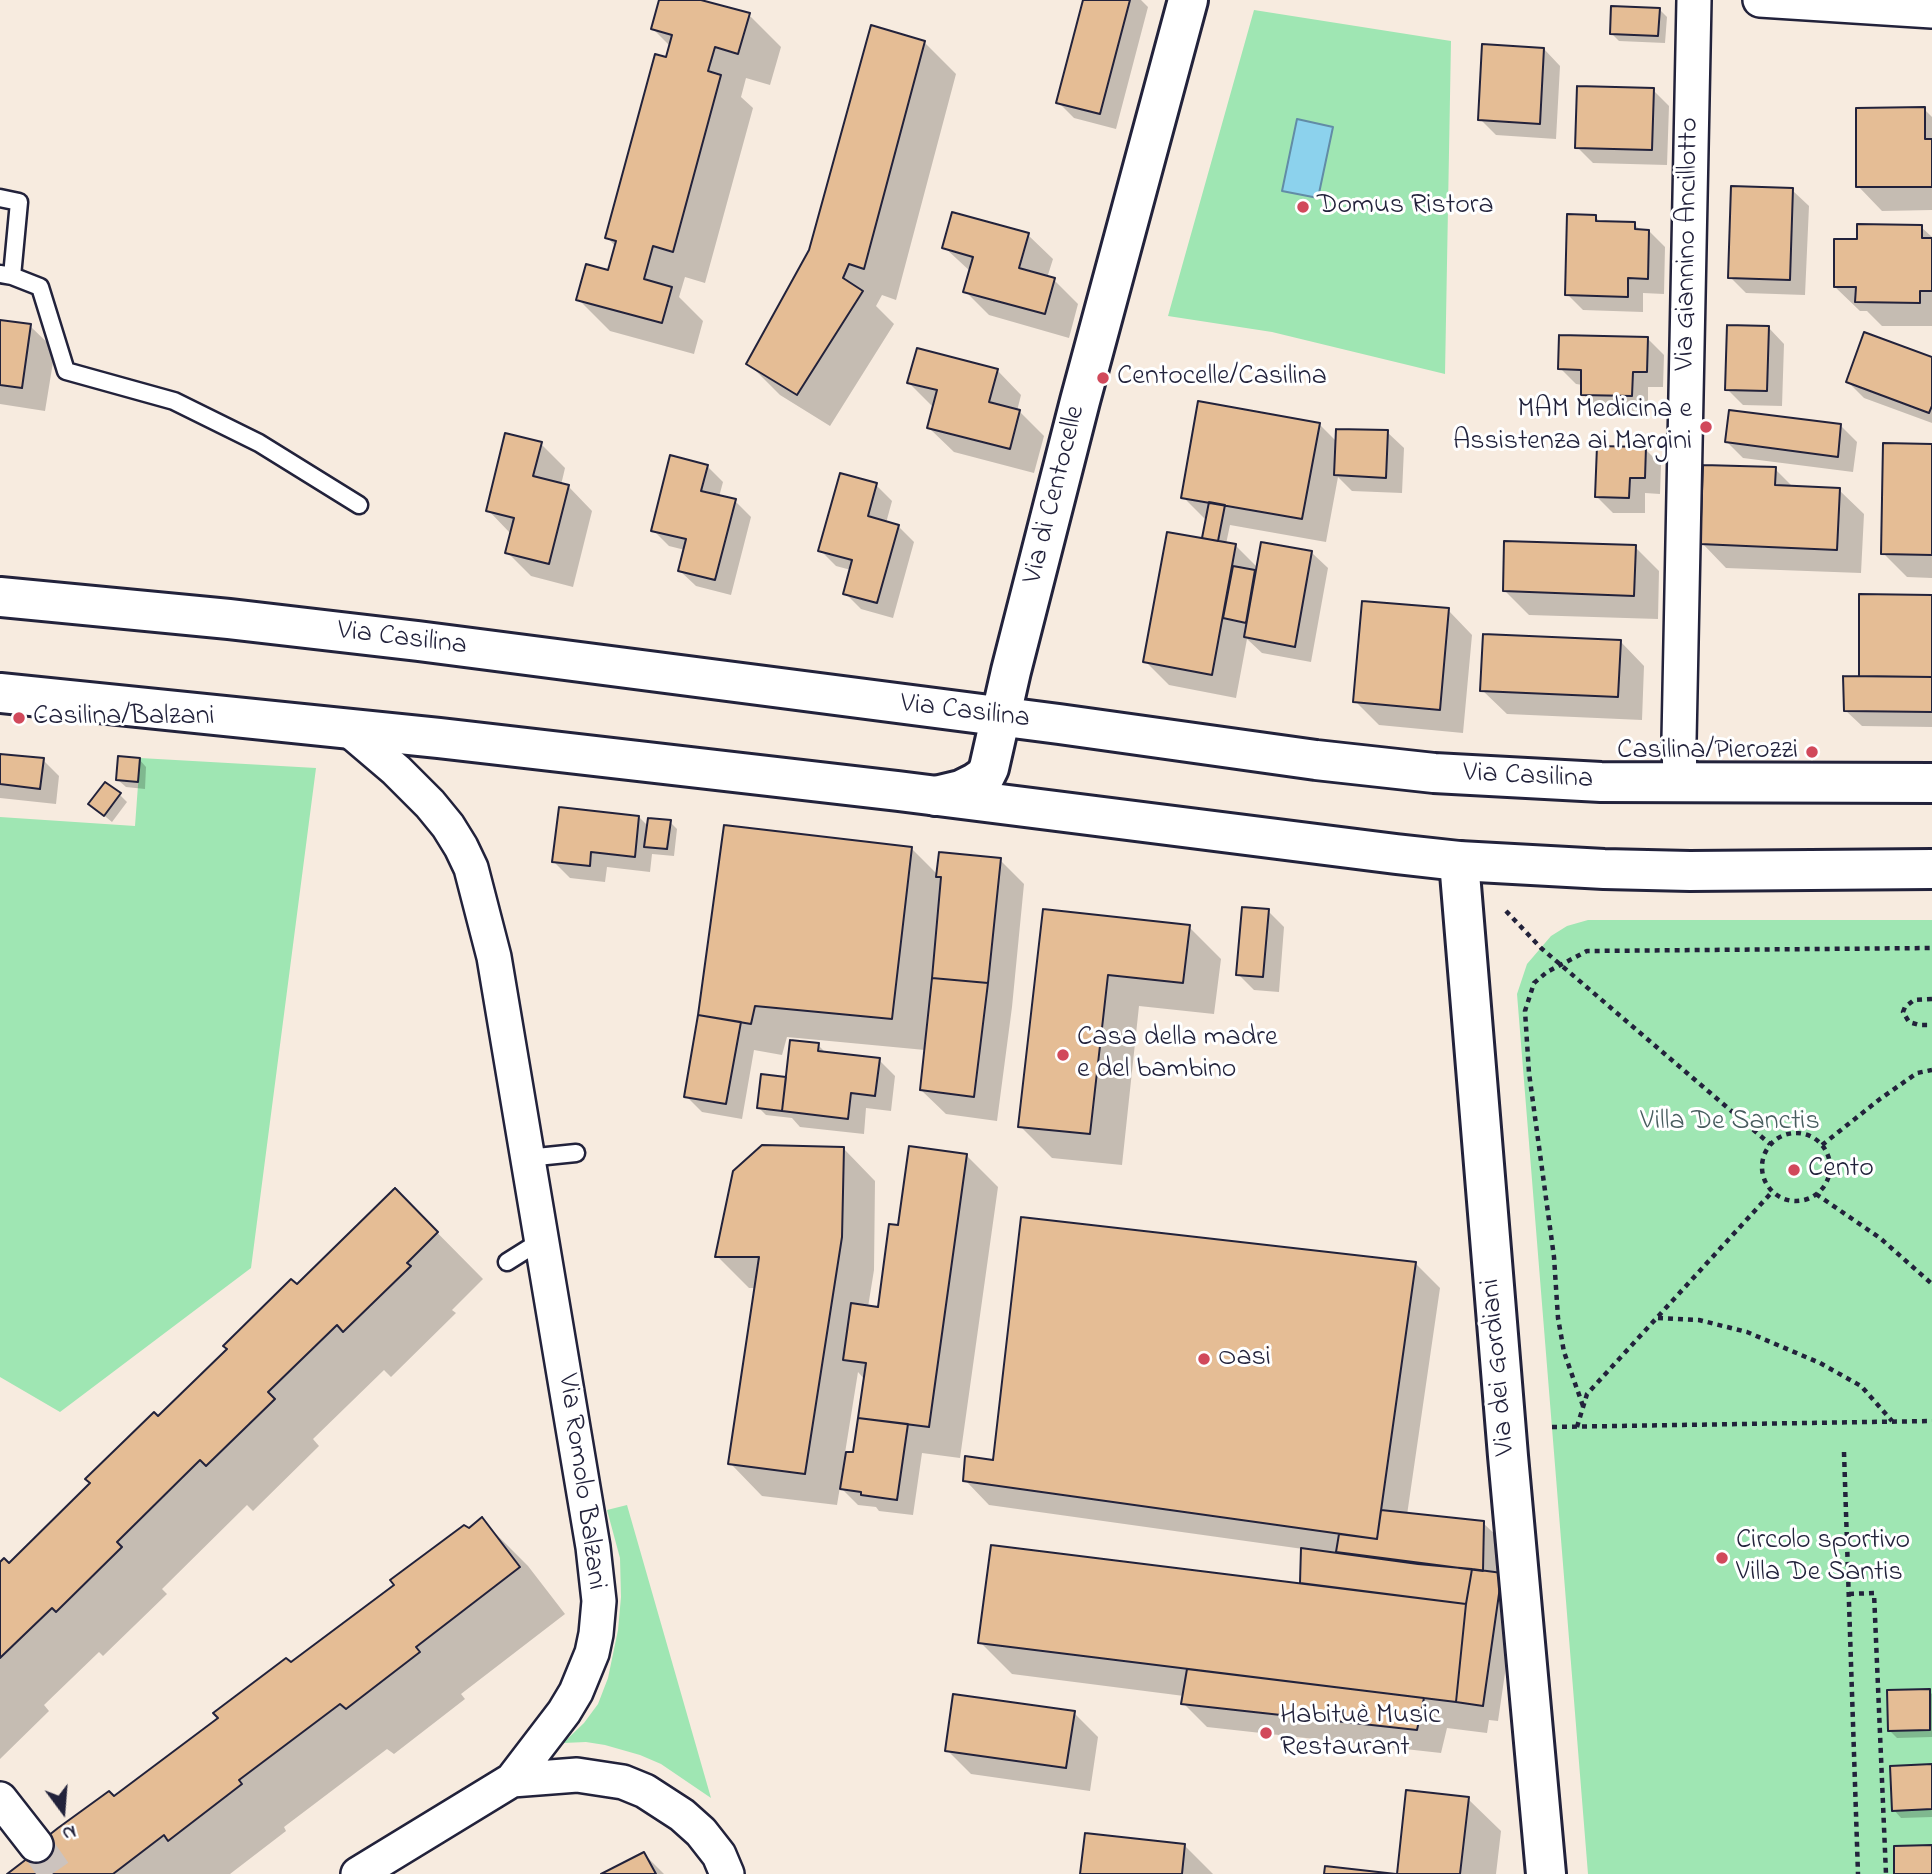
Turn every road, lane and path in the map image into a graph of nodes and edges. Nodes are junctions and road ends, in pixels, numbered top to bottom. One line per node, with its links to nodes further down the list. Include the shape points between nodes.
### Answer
1 (1188, 0): 10 (main road, Via di Centocelle)
2 (1695, 0): 12 (street, Via Giannino Ancillotto)
3 (1760, 0): 4 (street)
4 (1932, 11)
5 (0, 198): 6 (lane, via 19,202)
6 (6, 275): 7 (lane, via 40,287 66,371 174,401 259,443)
7 (359, 505)
8 (0, 597): 10 (main road, Via Casilina, via 418,641)
9 (0, 693): 11 (main road)
10 (1001, 718): 12 (main road, Via Casilina, via 1434,773); 14 (main road, Via di Centocelle, via 985,776 961,790)
11 (349, 730): 14 (main road); 26 (street, Via Romolo Balzani, via 430,804 471,868 494,957)
12 (1680, 782): 13 (main road, Via Casilina)
13 (1932, 783)
14 (936, 796): 15 (main road)
15 (1458, 861): 16 (main road, via 1690,871); 45 (main road, Via dei Gordiani)
16 (1932, 869)
17 (1506, 911): 19 (path)
18 (1932, 948): 19 (path, via 1587,951)
19 (1560, 964): 23 (path); 33 (path, via 1534,983 1525,1011 1558,1318 1564,1352)
20 (1932, 999): 21 (path, via 1914,1000 1903,1012 1909,1021)
21 (1932, 1025)
22 (1932, 1070): 24 (path, via 1917,1073)
23 (1770, 1144): 24 (path, via 1790,1133 1802,1133); 27 (path, via 1762,1173)
24 (1822, 1145): 28 (path, via 1828,1154 1829,1177)
25 (576, 1153): 26 (lane)
26 (527, 1158): 29 (street, Via Romolo Balzani)
27 (1772, 1192): 28 (path, via 1793,1201); 32 (path)
28 (1816, 1194): 31 (path, via 1880,1238)
29 (542, 1240): 30 (lane); 40 (street, Via Romolo Balzani, via 598,1601 592,1653 576,1692)
30 (507, 1262)
31 (1932, 1284)
32 (1657, 1318): 33 (path, via 1587,1394); 35 (path, via 1699,1320 1747,1332 1820,1363 1861,1386)
33 (1583, 1406): 37 (path)
34 (1932, 1421): 35 (path)
35 (1893, 1422): 37 (path)
36 (1552, 1427): 37 (path)
37 (1577, 1427)
38 (1844, 1452): 39 (path)
39 (1849, 1594): 46 (path); 47 (path, via 1874,1593)
40 (512, 1780): 43 (street); 44 (street, via 577,1774 645,1791 701,1832)
41 (0, 1799): 42 (street)
42 (36, 1845)
43 (358, 1874)
44 (727, 1874)
45 (1546, 1874)
46 (1858, 1874)
47 (1886, 1874)

